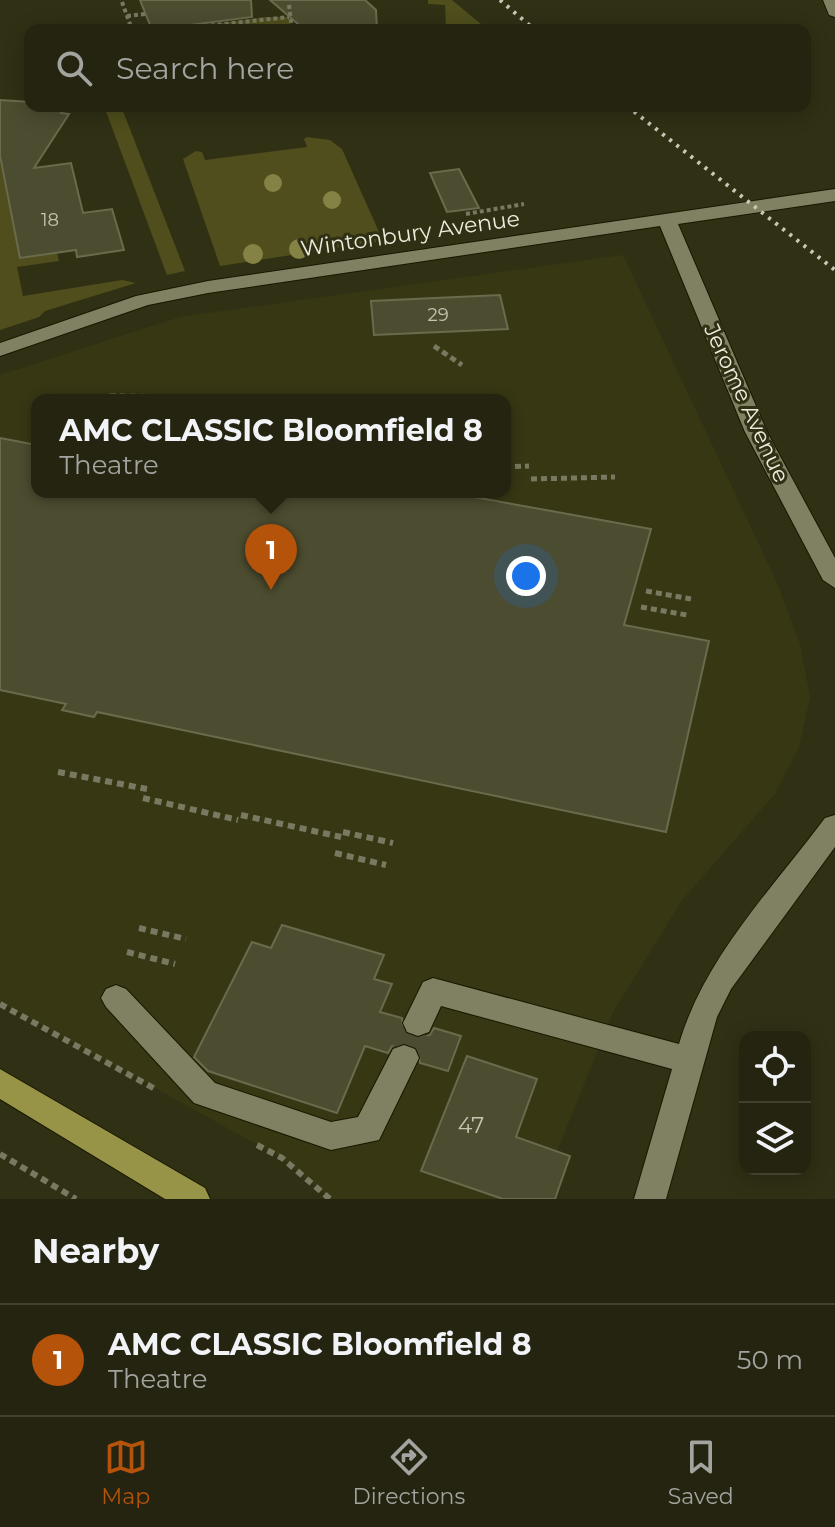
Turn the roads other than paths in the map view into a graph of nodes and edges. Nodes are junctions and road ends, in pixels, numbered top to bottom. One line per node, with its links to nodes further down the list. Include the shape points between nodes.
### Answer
1 (831, 0): 2 (street)
2 (835, 12)
3 (835, 195): 4 (street, Wintonbury Avenue)
4 (668, 222): 5 (street, Wintonbury Avenue, via 208,287 143,300); 6 (street, Jerome Avenue, via 756,432)
5 (0, 350)
6 (835, 580)
7 (835, 826): 11 (street, via 720,980)
8 (116, 998): 10 (street, via 205,1093 331,1136 368,1130)
9 (418, 1023): 11 (street, via 433,991)
10 (404, 1058)
11 (690, 1060): 14 (street)
12 (0, 1083): 13 (main road)
13 (194, 1199)
14 (650, 1199)

